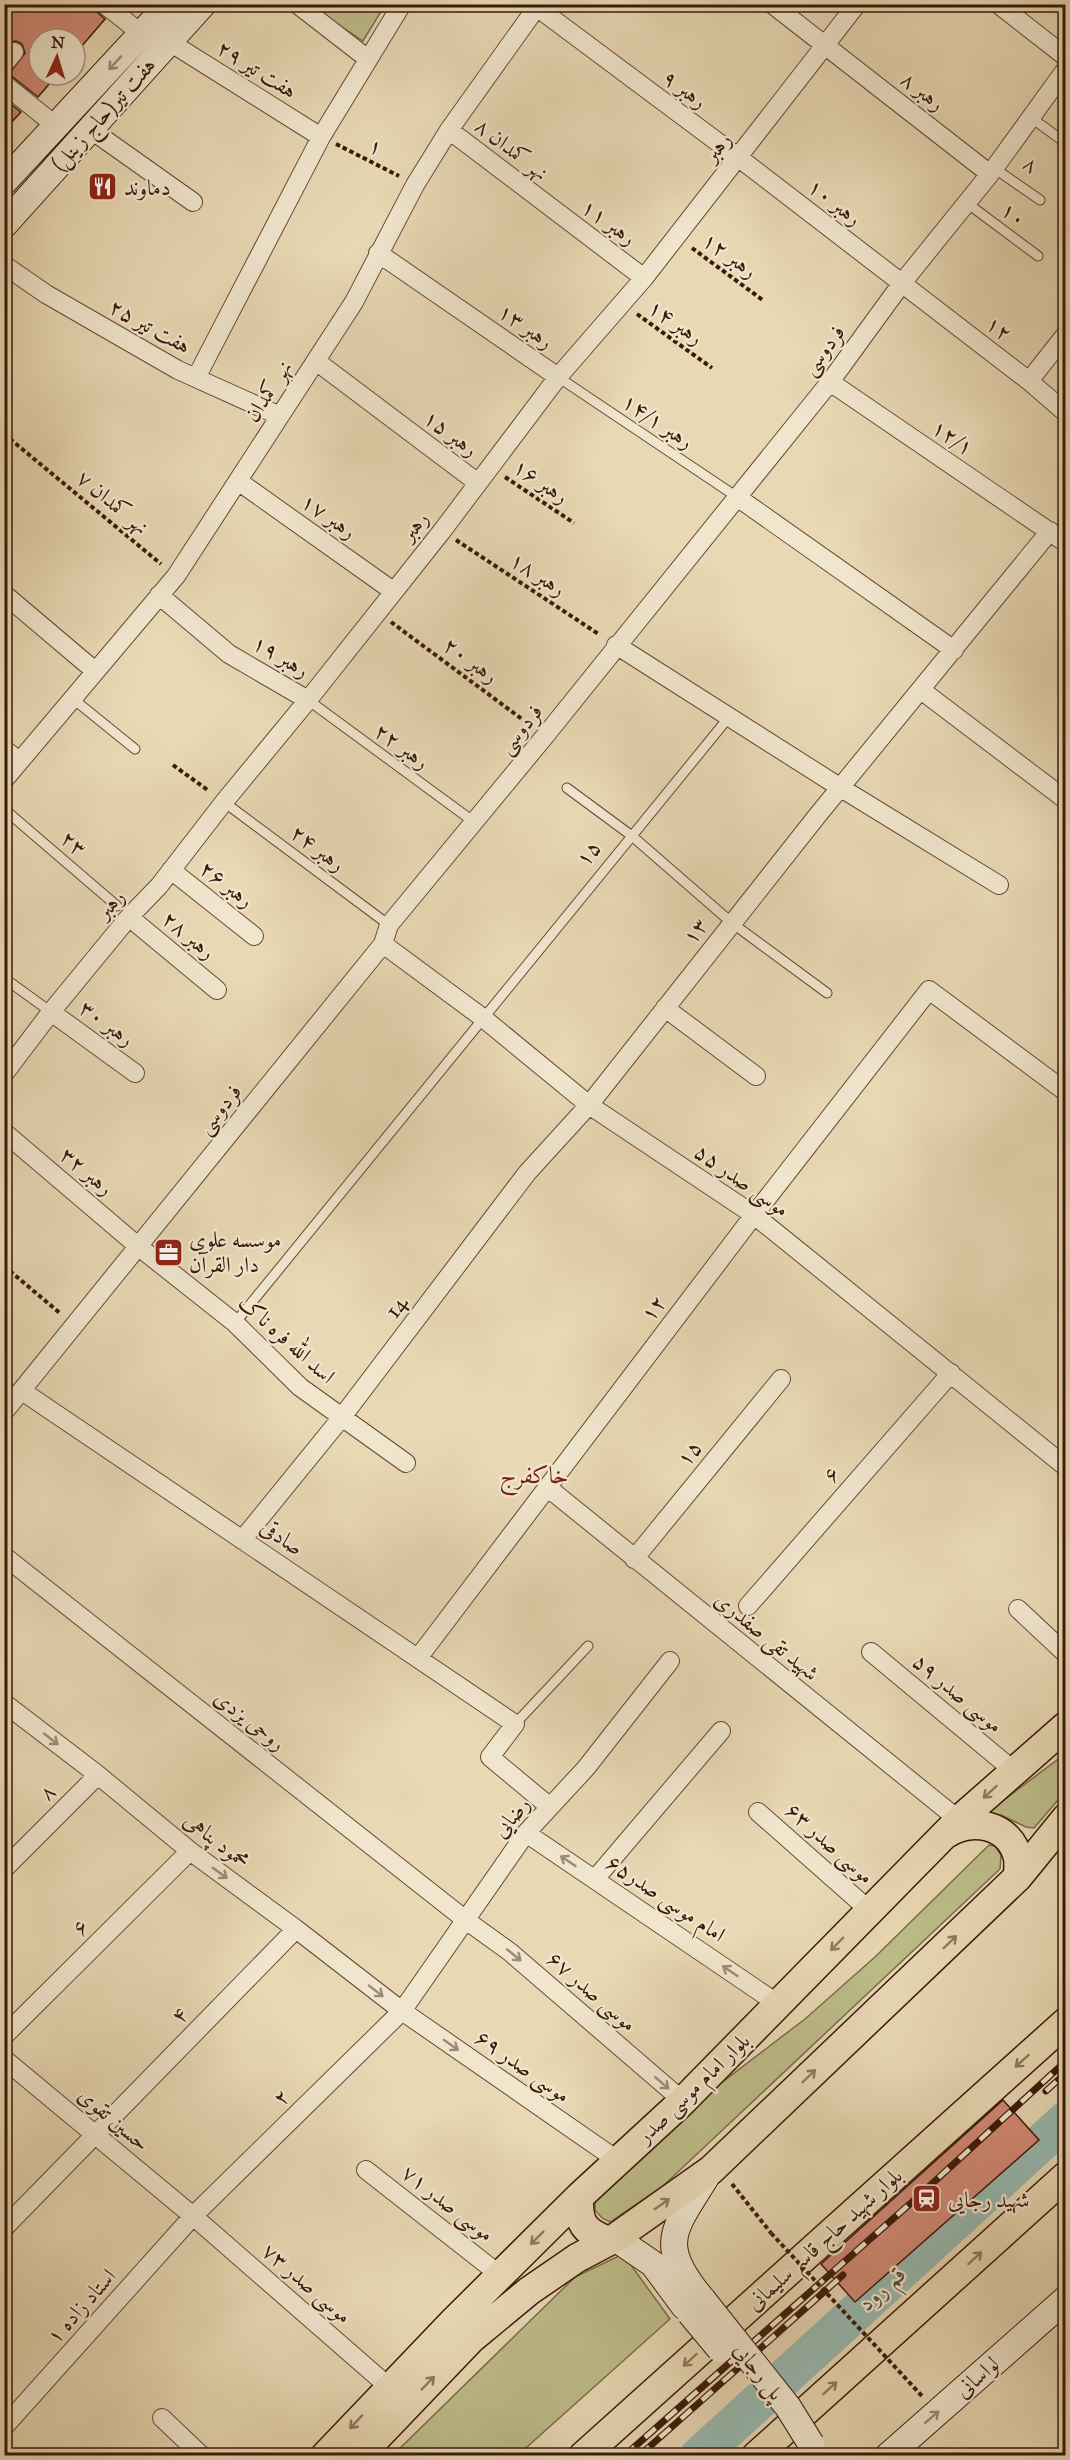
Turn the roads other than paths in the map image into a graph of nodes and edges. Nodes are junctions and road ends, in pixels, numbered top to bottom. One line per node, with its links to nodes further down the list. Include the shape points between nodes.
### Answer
1 (104, 4): 10 (street)
2 (169, 4): 10 (main road, هفت تیر(حاج زینل))
3 (203, 4): 11 (main road, هفت تیر(حاج زینل))
4 (297, 4): 14 (street)
5 (402, 4): 14 (street)
6 (772, 4): 12 (street, رهبر ۸)
7 (857, 4): 12 (street, رهبر)
8 (998, 4): 13 (street)
9 (538, 6): 20 (street, نهر کمدان); 23 (street, رهبر ۹)
10 (142, 34): 18 (main road, هفت تیر(حاج زینل), one-way to 18)
11 (168, 41): 19 (main road, هفت تیر(حاج زینل)); 21 (street, هفت تیر ۲۹)
12 (826, 45): 23 (street, رهبر); 24 (street, رهبر ۸)
13 (1065, 57)
14 (368, 59): 21 (street)
15 (1065, 69): 17 (street, فردوسی)
16 (7, 91): 18 (street)
17 (1030, 117): 22 (lane); 24 (street, فردوسی)
18 (56, 126): 25 (main road, هفت تیر(حاج زینل))
19 (90, 129): 27 (street); 30 (main road, هفت تیر(حاج زینل))
20 (449, 130): 29 (street, نهر کمدان ۸); 31 (street, نهر کمدان)
21 (321, 137): 39 (street)
22 (1065, 143)
23 (739, 158): 34 (street, رهبر); 35 (street, رهبر ۱۰)
24 (992, 171): 26 (lane, ۸); 28 (street, فردوسی)
25 (4, 182)
26 (1040, 200)
27 (193, 201)
28 (967, 203): 32 (lane, ۱۰); 35 (street, فردوسی)
29 (546, 206): 34 (street, رهبر ۱۱)
30 (4, 225)
31 (378, 254): 37 (street, نهر کمدان, via 354,302); 38 (street, رهبر ۱۳)
32 (1038, 256)
33 (4, 265): 39 (street, هفت تیر ۲۵, via 46,294)
34 (644, 278): 38 (street, رهبر)
35 (902, 283): 40 (street, ۱۲); 41 (street, فردوسی)
36 (1065, 334): 40 (street)
37 (316, 361): 43 (street, نهر کمدان); 45 (street, رهبر ۱۵)
38 (558, 377): 45 (street, رهبر); 46 (lane, رهبر ۱۴/۱)
39 (196, 378): 43 (street, هفت تیر ۲۵)
40 (1029, 381): 42 (street, ۱۲)
41 (830, 382): 46 (street, فردوسی); 47 (street, ۱۲/۱)
42 (1065, 412)
43 (280, 416): 44 (street, نهر کمدان)
44 (238, 481): 49 (street, رهبر ۱۷); 51 (street, نهر کمدان)
45 (478, 483): 49 (street, رهبر)
46 (737, 497): 52 (street, فردوسی); 53 (street)
47 (1050, 531): 48 (street, ۱۲/۱); 53 (street, ۱۳)
48 (1065, 543)
49 (393, 591): 57 (street, رهبر)
50 (4, 594): 54 (street)
51 (159, 596): 54 (street, نهر کمدان); 57 (street, رهبر ۱۹, via 229,654)
52 (616, 645): 58 (street); 68 (street, فردوسی)
53 (954, 650): 55 (street, ۱۳)
54 (95, 671): 56 (street, نهر کمدان)
55 (921, 690): 64 (street, ۱۳); 65 (street)
56 (72, 698): 60 (lane); 61 (street, نهر کمدان)
57 (308, 700): 66 (street, رهبر); 68 (lane, رهبر ۲۲)
58 (729, 717): 64 (street); 69 (lane, ۱۵)
59 (4, 749): 61 (street)
60 (135, 749)
61 (20, 761): 62 (street, نهر کمدان)
62 (4, 780)
63 (567, 788): 69 (lane)
64 (841, 788): 71 (street); 73 (street, ۱۳)
65 (1065, 800)
66 (224, 802): 70 (street, رهبر); 74 (lane, رهبر ۲۴)
67 (4, 809): 72 (lane, ۲۳)
68 (474, 822): 74 (street, فردوسی)
69 (632, 836): 73 (lane); 82 (lane, ۱۵)
70 (171, 870): 72 (street, رهبر); 75 (street, رهبر ۲۶)
71 (999, 885)
72 (123, 912): 78 (street, رهبر ۲۸); 81 (street, رهبر)
73 (732, 922): 79 (lane); 80 (street, ۱۳)
74 (389, 925): 76 (street, فردوسی)
75 (254, 936)
76 (383, 944): 82 (street, موسی صدر ۵۵); 90 (street, فردوسی)
77 (4, 978): 81 (lane)
78 (217, 990)
79 (827, 993)
80 (665, 1008): 85 (street); 87 (street, ۱۳)
81 (51, 1012): 83 (street, رهبر ۳۰); 84 (street, رهبر)
82 (483, 1018): 87 (street, موسی صدر ۵۵); 91 (lane, ۱۵)
83 (135, 1073)
84 (4, 1074)
85 (756, 1076)
86 (1065, 1092): 89 (street, ۱۲, via 929,990)
87 (589, 1105): 89 (street, موسی صدر ۵۵); 96 (street, 14, via 527,1173)
88 (4, 1132): 90 (street, رهبر ۳۲)
89 (754, 1215): 92 (street, موسی صدر ۵۵); 99 (street, ۱۲)
90 (139, 1247): 91 (street, اسد الله فره ناک); 94 (street, فردوسی)
91 (235, 1323): 96 (street, اسد الله فره ناک, via 300,1387)
92 (951, 1373): 98 (street, موسی صدر ۵۵); 103 (street, ۶)
93 (781, 1379): 102 (street, ۱۵)
94 (22, 1390): 95 (street, فردوسی); 100 (street, صادقی)
95 (4, 1412)
96 (342, 1418): 97 (street, اسد الله فره ناک); 100 (street, 14)
97 (406, 1463)
98 (1065, 1467)
99 (547, 1487): 102 (street, شهید تقی صفدری); 108 (street, ۱۲)
100 (242, 1540): 108 (street, صادقی)
101 (4, 1556): 126 (street, روحی یزدی)
102 (634, 1559): 119 (street, شهید تقی صفدری)
103 (748, 1606)
104 (1018, 1609): 107 (street)
105 (588, 1646): 111 (lane)
106 (871, 1652): 114 (street, موسی صدر ۵۹)
107 (1065, 1654)
108 (418, 1658): 111 (street, صادقی)
109 (670, 1661): 116 (street, رضایی, via 586,1768)
110 (4, 1703): 115 (street, محمود پناهی, one-way to 115)
111 (515, 1724): 116 (street, via 490,1757)
112 (1065, 1726): 114 (main road, بلوار امام موسی صدر)
113 (721, 1731): 124 (street)
114 (1013, 1770): 119 (main road, بلوار امام موسی صدر, one-way to 119)
115 (98, 1775): 121 (street, محمود پناهی); 122 (street, ۸)
116 (550, 1807): 120 (street, رضایی)
117 (758, 1812): 125 (street, موسی صدر ۶۳)
118 (1065, 1818): 123 (main road)
119 (950, 1829): 123 (main road, via 976,1824 994,1829 1010,1841 1018,1858); 125 (main road, بلوار امام موسی صدر)
120 (526, 1833): 124 (street, امام موسی صدر۶۵, one-way to 120); 126 (street, رضایی)
121 (190, 1851): 127 (street, محمود پناهی, one-way to 127); 131 (street, ۶)
122 (4, 1869)
123 (1018, 1877): 136 (main road, one-way to 123)
124 (595, 1880): 128 (street, امام موسی صدر۶۵, one-way to 124)
125 (869, 1910): 128 (main road, بلوار امام موسی صدر, one-way to 128)
126 (466, 1921): 129 (street, رضایی); 133 (street, موسی صدر ۶۷, one-way to 133, via 510,1952)
127 (296, 1929): 129 (street, محمود پناهی, one-way to 129); 134 (street, ۴)
128 (778, 2004): 133 (main road, بلوار امام موسی صدر)
129 (402, 2011): 135 (street, موسی صدر ۶۹, one-way to 135); 140 (street, ۲)
130 (1065, 2022): 153 (main road, بلوار شهید حاج قاسم سلیمانی, one-way to 153)
131 (4, 2036)
132 (4, 2059): 134 (street, حسین تقوی)
133 (682, 2101): 135 (main road, بلوار امام موسی صدر)
134 (96, 2135): 140 (street, حسین تقوی); 141 (street, ۴)
135 (617, 2160): 139 (main road, بلوار امام موسی صدر)
136 (713, 2167): 142 (main road, one-way to 136); 145 (main road, via 678,2223 672,2244)
137 (366, 2170): 143 (street, موسی صدر ۷۱)
138 (1065, 2176): 154 (main road, one-way to 138)
139 (579, 2197): 142 (main road, via 578,2213 583,2225 592,2234); 143 (main road, بلوار امام موسی صدر, one-way to 143)
140 (193, 2216): 146 (street, موسی صدر ۷۳); 148 (street, استاد زاده ۱)
141 (4, 2228)
142 (611, 2240): 145 (main road, via 653,2264); 152 (main road, one-way to 142, via 471,2339 529,2291)
143 (500, 2275): 146 (main road, بلوار امام موسی صدر)
144 (1065, 2299): 155 (main road, لواسانی, one-way to 144)
145 (696, 2307): 149 (main road, پل رجایی, bridge, via 788,2408)
146 (389, 2386): 151 (main road, بلوار امام موسی صدر, one-way to 151)
147 (162, 2418): 150 (street)
148 (4, 2427)
149 (816, 2450)
150 (202, 2456)
151 (325, 2456)
152 (359, 2456)
153 (583, 2456)
154 (756, 2456)
155 (888, 2456)

